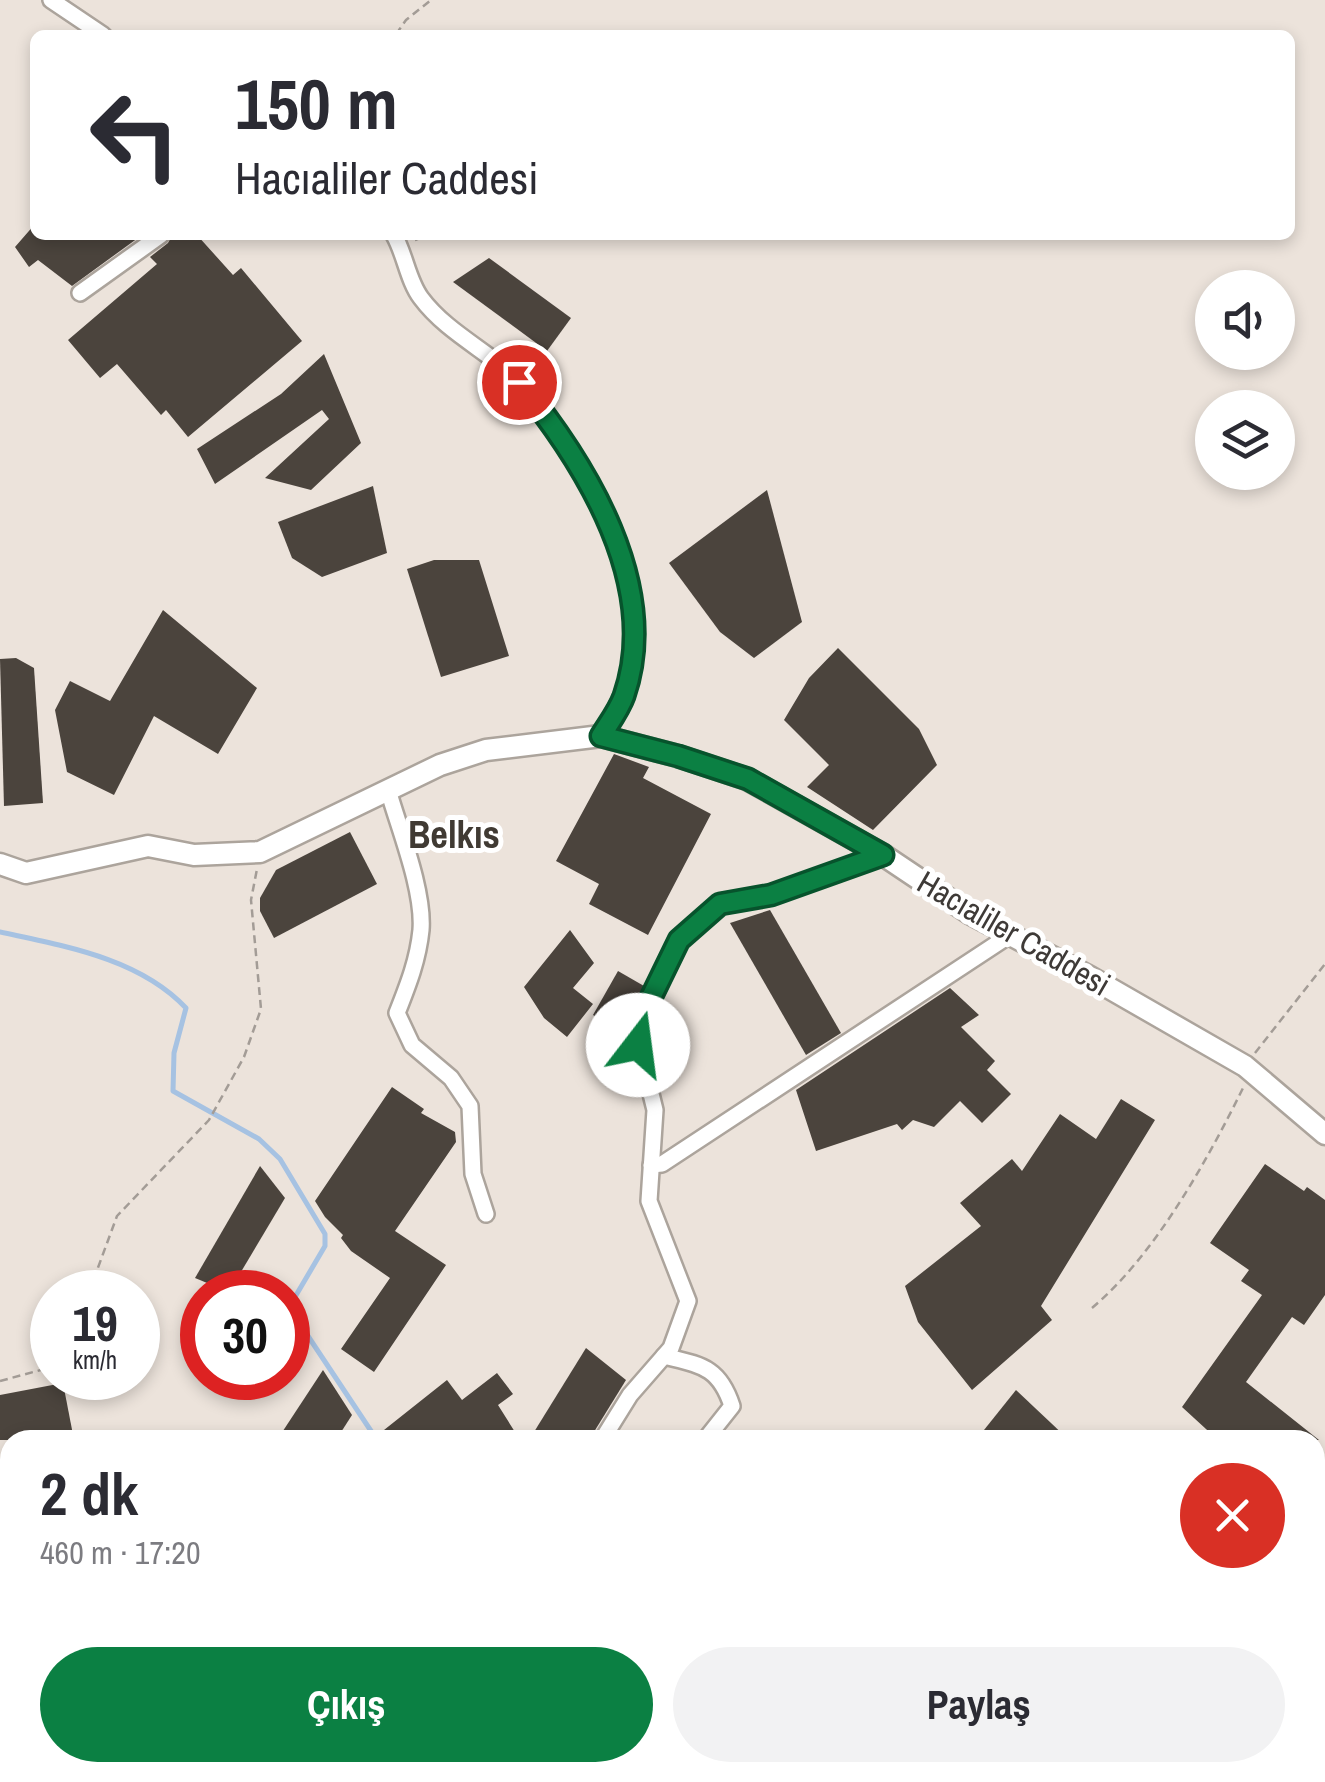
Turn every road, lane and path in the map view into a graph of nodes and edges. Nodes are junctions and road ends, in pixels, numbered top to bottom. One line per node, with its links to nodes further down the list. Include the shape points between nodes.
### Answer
1 (51, 0): 3 (street)
2 (431, 0): 4 (path)
3 (96, 30)
4 (399, 30)
5 (154, 240): 7 (street)
6 (396, 240): 8 (street, via 420,297 519,382 606,518 635,625 624,698)
7 (80, 293)
8 (601, 736): 9 (street, Hacıaliler Caddesi, via 486,750); 11 (street, Hacıaliler Caddesi, via 748,779)
9 (388, 792): 10 (street, Hacıaliler Caddesi); 18 (street, via 421,926 415,967 397,1013 412,1046 451,1078 470,1106 473,1174)
10 (260, 852): 12 (street, Hacıaliler Caddesi, via 194,855 148,846 26,873); 19 (path, via 251,900 261,1009 244,1057 210,1120 118,1216)
11 (883, 855): 13 (street, Hacıaliler Caddesi); 17 (street, via 771,895 720,904 679,940 643,1014 638,1045 656,1110)
12 (0, 864)
13 (1010, 934): 15 (street, Hacıaliler Caddesi); 17 (street, via 662,1164)
14 (1325, 964): 15 (path)
15 (1248, 1069): 16 (street, Hacıaliler Caddesi); 20 (path, via 1203,1168 1116,1287)
16 (1325, 1134)
17 (651, 1164): 21 (street, via 649,1201 688,1301)
18 (486, 1214)
19 (97, 1270)
20 (1092, 1308)
21 (664, 1356): 24 (street); 25 (street, via 707,1367 726,1386 732,1406)
22 (30, 1373): 23 (path)
23 (0, 1382)
24 (608, 1430)
25 (713, 1430)

